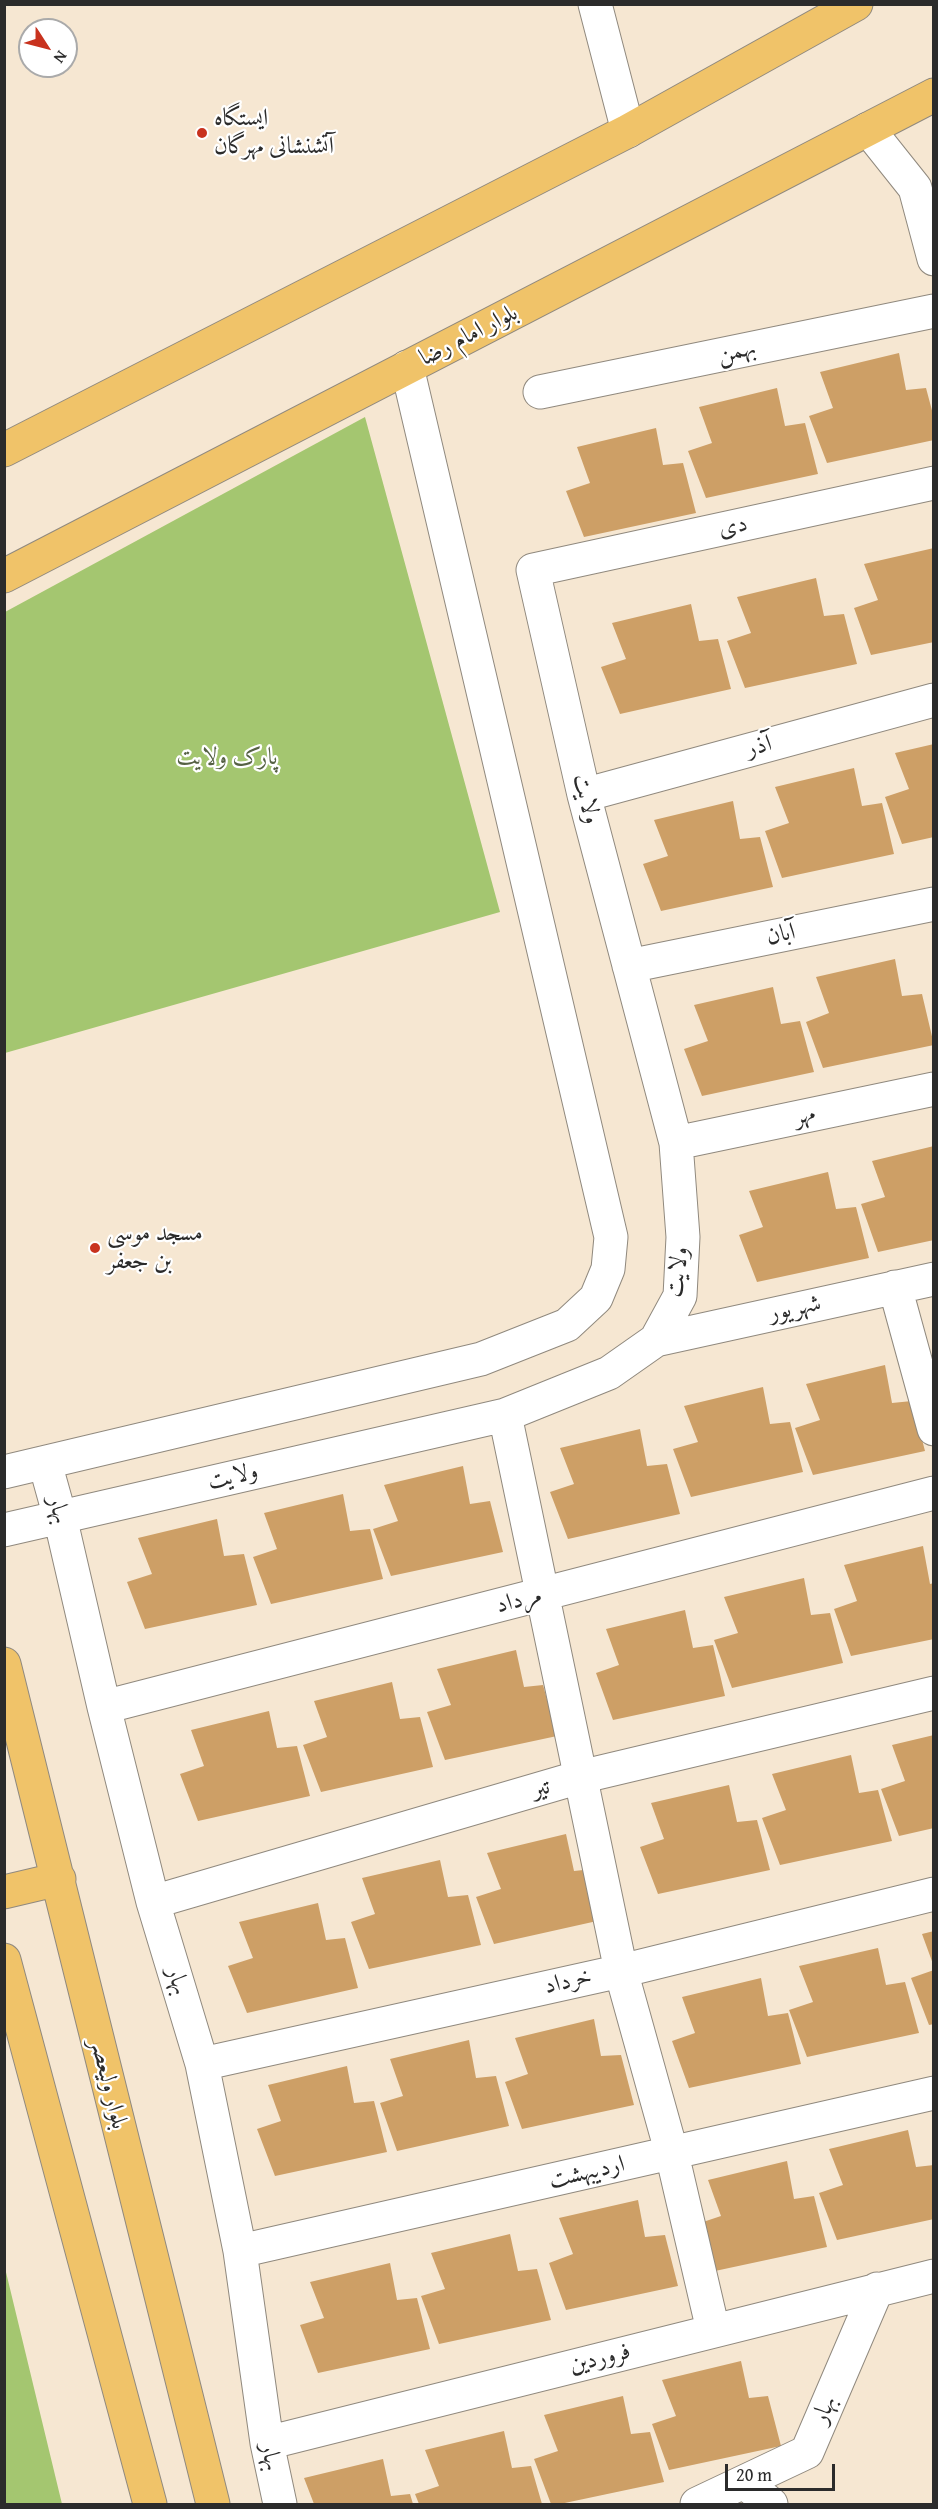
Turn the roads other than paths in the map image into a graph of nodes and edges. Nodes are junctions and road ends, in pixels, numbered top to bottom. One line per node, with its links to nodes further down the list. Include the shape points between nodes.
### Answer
1 (596, 4): 5 (street)
2 (856, 4): 5 (main road)
3 (933, 95): 4 (main road, بلوار امام رضا)
4 (868, 129): 6 (street); 9 (main road, بلوار امام رضا)
5 (628, 131): 11 (main road)
6 (924, 184): 7 (street)
7 (933, 259)
8 (933, 311): 10 (street, بهمن)
9 (407, 367): 14 (main road, بلوار امام رضا); 26 (street, via 611,1237 608,1269 596,1298 567,1325 482,1359)
10 (540, 392)
11 (4, 450)
12 (933, 483): 13 (street, دی)
13 (533, 570): 16 (street, ولایت)
14 (4, 576)
15 (933, 700): 16 (street, آذر)
16 (584, 795): 18 (street, ولایت)
17 (933, 904): 18 (street, آبان)
18 (629, 966): 20 (street, ولایت)
19 (933, 1089): 20 (street, مهر)
20 (676, 1143): 23 (street, ولایت, via 684,1237 680,1296)
21 (933, 1279): 22 (street, شهریور)
22 (895, 1287): 23 (street, شهریور); 25 (street)
23 (656, 1340): 24 (street, ولایت, via 609,1373)
24 (505, 1415): 29 (street, ولایت); 31 (street)
25 (933, 1429)
26 (45, 1463): 27 (street); 29 (street, بهار)
27 (4, 1472)
28 (933, 1493): 31 (street, مرداد)
29 (60, 1517): 30 (street, ولایت); 34 (street, بهار)
30 (4, 1530)
31 (541, 1596): 34 (street, مرداد); 35 (street)
32 (4, 1664): 36 (main road, بلوار ولیعصر)
33 (933, 1693): 35 (street, تیر)
34 (104, 1707): 39 (street, بهار)
35 (580, 1777): 39 (street, تیر); 41 (street)
36 (58, 1878): 37 (main road); 52 (main road, بلوار ولیعصر)
37 (4, 1892)
38 (933, 1894): 41 (street, خرداد)
39 (153, 1902): 42 (street, بهار)
40 (4, 1960): 51 (main road)
41 (621, 1971): 42 (street, خرداد); 44 (street)
42 (202, 2064): 45 (street, بهار)
43 (933, 2093): 44 (street, اردیبهشت)
44 (672, 2154): 45 (street, اردیبهشت); 48 (street)
45 (240, 2251): 49 (street, بهار)
46 (933, 2276): 47 (street, فروردین)
47 (877, 2289): 48 (street, فروردین); 50 (street, بهار, via 807,2452)
48 (713, 2330): 49 (street, فروردین)
49 (267, 2443): 53 (street, بهار)
50 (744, 2482): 54 (street, بهار); 55 (street)
51 (150, 2505)
52 (213, 2505)
53 (280, 2505)
54 (697, 2505)
55 (771, 2505)

